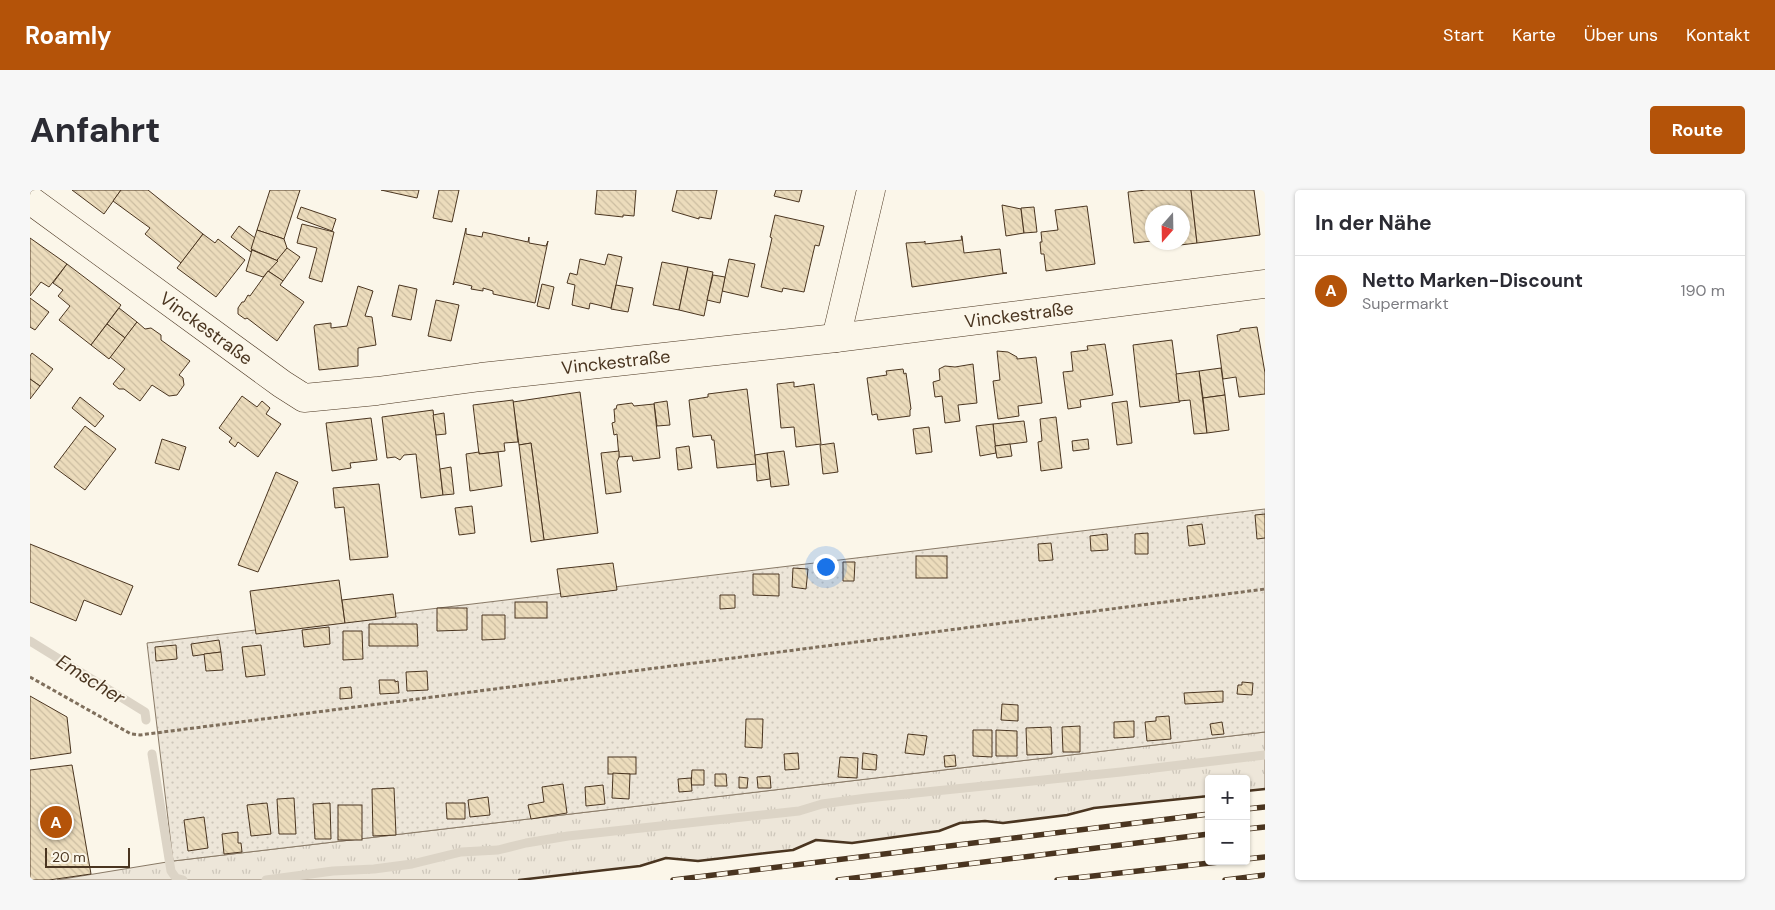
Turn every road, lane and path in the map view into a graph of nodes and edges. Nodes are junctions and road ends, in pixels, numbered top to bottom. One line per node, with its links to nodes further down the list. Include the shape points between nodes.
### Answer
1 (870, 190): 4 (street)
2 (30, 200): 4 (street, Vinckestraße, via 304,398)
3 (1265, 284): 4 (street, Vinckestraße)
4 (836, 338)
5 (1265, 589): 6 (path, via 140,735 131,734)
6 (30, 677)

